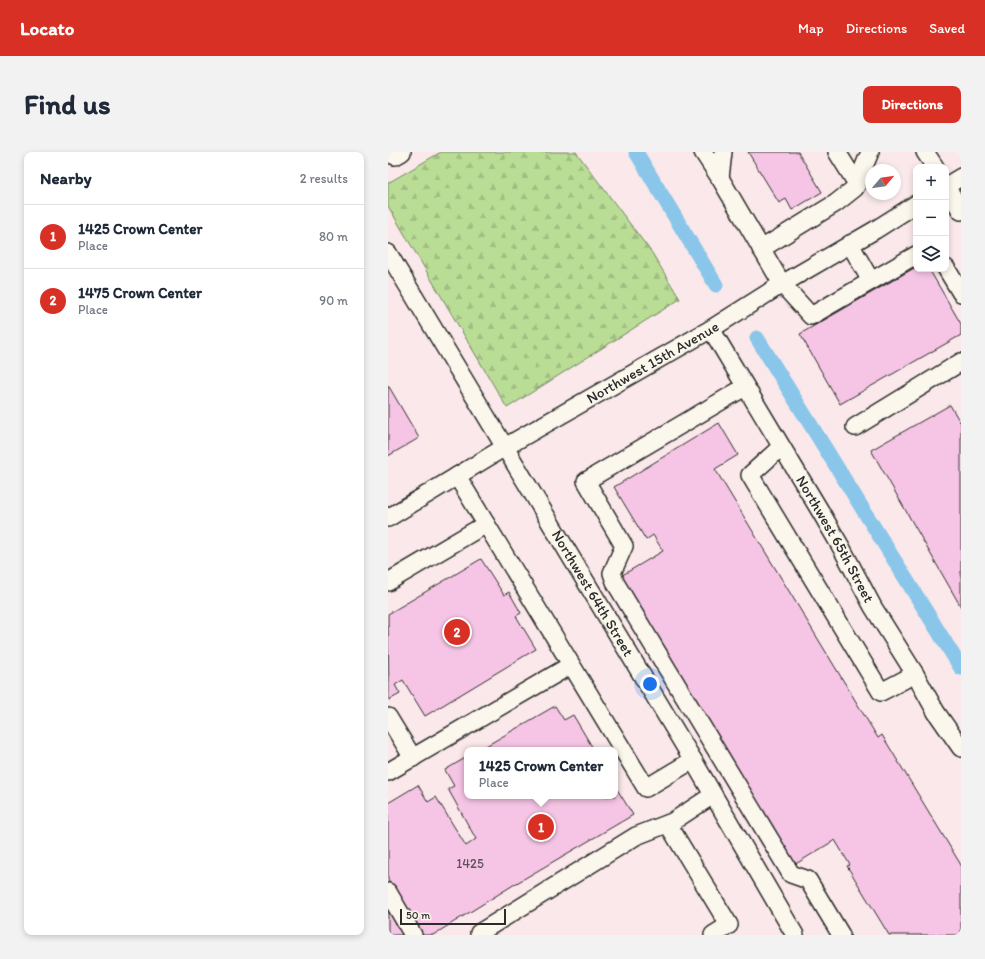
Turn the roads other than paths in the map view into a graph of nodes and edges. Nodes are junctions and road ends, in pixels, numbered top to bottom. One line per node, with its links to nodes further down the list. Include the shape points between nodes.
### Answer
1 (703, 152): 8 (street)
2 (723, 152): 8 (street)
3 (837, 152): 9 (street)
4 (870, 152): 9 (street)
5 (925, 152): 6 (street)
6 (932, 164)
7 (961, 177): 10 (street)
8 (720, 178): 15 (street)
9 (857, 184): 15 (street, via 836,203)
10 (949, 184)
11 (949, 191): 13 (street)
12 (913, 206): 14 (street, Northwest 15th Avenue)
13 (961, 211)
14 (850, 244): 19 (street); 20 (street, Northwest 15th Avenue)
15 (761, 249): 20 (street)
16 (388, 253): 26 (street, Northwest 64th Street)
17 (913, 257): 19 (street)
18 (948, 272): 21 (street)
19 (871, 281): 20 (street, via 811,316)
20 (782, 284): 22 (street, Northwest 15th Avenue)
21 (961, 293)
22 (711, 329): 24 (street, Northwest 65th Street); 26 (street, Northwest 15th Avenue)
23 (961, 362): 25 (street)
24 (745, 387): 27 (street, Northwest 65th Street); 31 (street, via 586,481 624,546)
25 (855, 427)
26 (505, 447): 28 (street, Northwest 15th Avenue); 33 (street, Northwest 64th Street)
27 (781, 447): 35 (street, Northwest 65th Street, via 841,547 873,607); 35 (street, via 750,475 754,482 881,692)
28 (457, 476): 29 (street, Northwest 15th Avenue); 30 (street)
29 (388, 518)
30 (486, 524): 32 (street); 34 (street)
31 (612, 573): 33 (street); 42 (street, via 616,584)
32 (388, 582)
33 (590, 588): 39 (street, Northwest 64th Street)
34 (571, 665): 38 (street); 39 (street, via 646,788)
35 (915, 674): 37 (street, Northwest 65th Street, via 936,712)
36 (388, 717): 38 (street)
37 (961, 748)
38 (413, 758): 40 (street)
39 (693, 760): 41 (street, Northwest 64th Street)
40 (388, 772)
41 (713, 795): 43 (street, Northwest 64th Street); 44 (street)
42 (749, 804): 43 (street); 50 (street, via 791,874 808,880)
43 (726, 818): 49 (street, Northwest 64th Street)
44 (668, 824): 47 (street, via 636,836 479,933); 48 (street, via 729,925)
45 (388, 892): 46 (street)
46 (414, 935)
47 (480, 935)
48 (713, 935)
49 (795, 935)
50 (841, 935)

